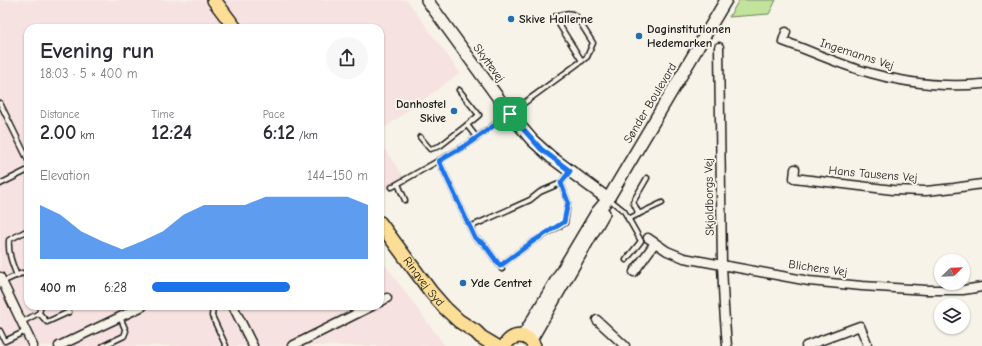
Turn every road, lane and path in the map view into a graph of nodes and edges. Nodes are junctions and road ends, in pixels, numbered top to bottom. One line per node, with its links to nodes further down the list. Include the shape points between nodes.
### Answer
1 (214, 0): 4 (main road)
2 (427, 0): 11 (street, Skyttevej)
3 (726, 0): 26 (street, Sønder Boulevard)
4 (232, 24)
5 (786, 32): 8 (street, Ingemanns Vej, via 782,41 859,70 922,83)
6 (719, 47): 37 (street, Skjoldborgs Vej)
7 (582, 61): 7 (lane, via 587,57 593,43 572,13 556,16); 11 (lane)
8 (982, 84)
9 (459, 90): 12 (lane, via 479,115)
10 (0, 103): 15 (lane)
11 (510, 114): 14 (lane); 18 (street, Skyttevej, via 541,149)
12 (467, 125): 13 (lane, via 440,146 430,149); 14 (lane)
13 (420, 137)
14 (477, 138): 16 (lane)
15 (24, 152)
16 (439, 161): 23 (lane); 31 (lane)
17 (795, 169): 24 (street, Hans Tausens Vej, via 794,178 892,190 926,191)
18 (570, 171): 21 (lane); 26 (street, Skyttevej)
19 (24, 172): 22 (lane)
20 (647, 178): 29 (lane, via 633,202)
21 (561, 183): 31 (lane); 31 (lane, via 568,202 564,222 532,242 501,268 484,244 475,238)
22 (0, 184)
23 (398, 184): 25 (lane); 27 (lane)
24 (982, 184)
25 (392, 187)
26 (608, 199): 30 (lane, via 624,212); 56 (street, Sønder Boulevard, via 597,212)
27 (405, 200)
28 (662, 203): 29 (lane)
29 (639, 214): 30 (lane)
30 (628, 219): 36 (lane, via 641,241)
31 (470, 227)
32 (384, 228): 55 (main road, Ringvej Syd, via 445,308)
33 (24, 232): 40 (lane, via 9,240 10,261)
34 (648, 238): 35 (street, Blichers Vej)
35 (656, 243): 37 (street, Blichers Vej, via 684,258); 38 (street)
36 (626, 260)
37 (722, 265): 42 (street, Blichers Vej, via 809,281 862,286 926,290); 67 (street, Skjoldborgs Vej)
38 (634, 272)
39 (24, 274): 40 (lane)
40 (17, 276): 41 (lane)
41 (1, 280): 52 (street)
42 (982, 287)
43 (40, 310): 49 (lane)
44 (68, 310): 49 (lane, via 69,312 47,322)
45 (135, 310): 50 (street)
46 (213, 310): 62 (lane, via 212,316)
47 (235, 310): 63 (street)
48 (364, 310): 64 (street)
49 (39, 313): 52 (lane)
50 (120, 317): 60 (street); 61 (lane, via 126,332 124,336)
51 (597, 320): 66 (street)
52 (21, 322): 54 (street)
53 (0, 331): 54 (lane, via 5,341)
54 (26, 331): 59 (street)
55 (476, 332): 57 (main road, Ringvej Syd); 65 (main road, Ringvej Syd)
56 (529, 341): 57 (main road, via 516,336)
57 (507, 343)
58 (867, 343): 68 (street, via 860,326)
59 (33, 346)
60 (59, 346)
61 (103, 346)
62 (226, 346)
63 (253, 346)
64 (292, 346)
65 (496, 346)
66 (625, 346)
67 (727, 346)
68 (806, 346)

